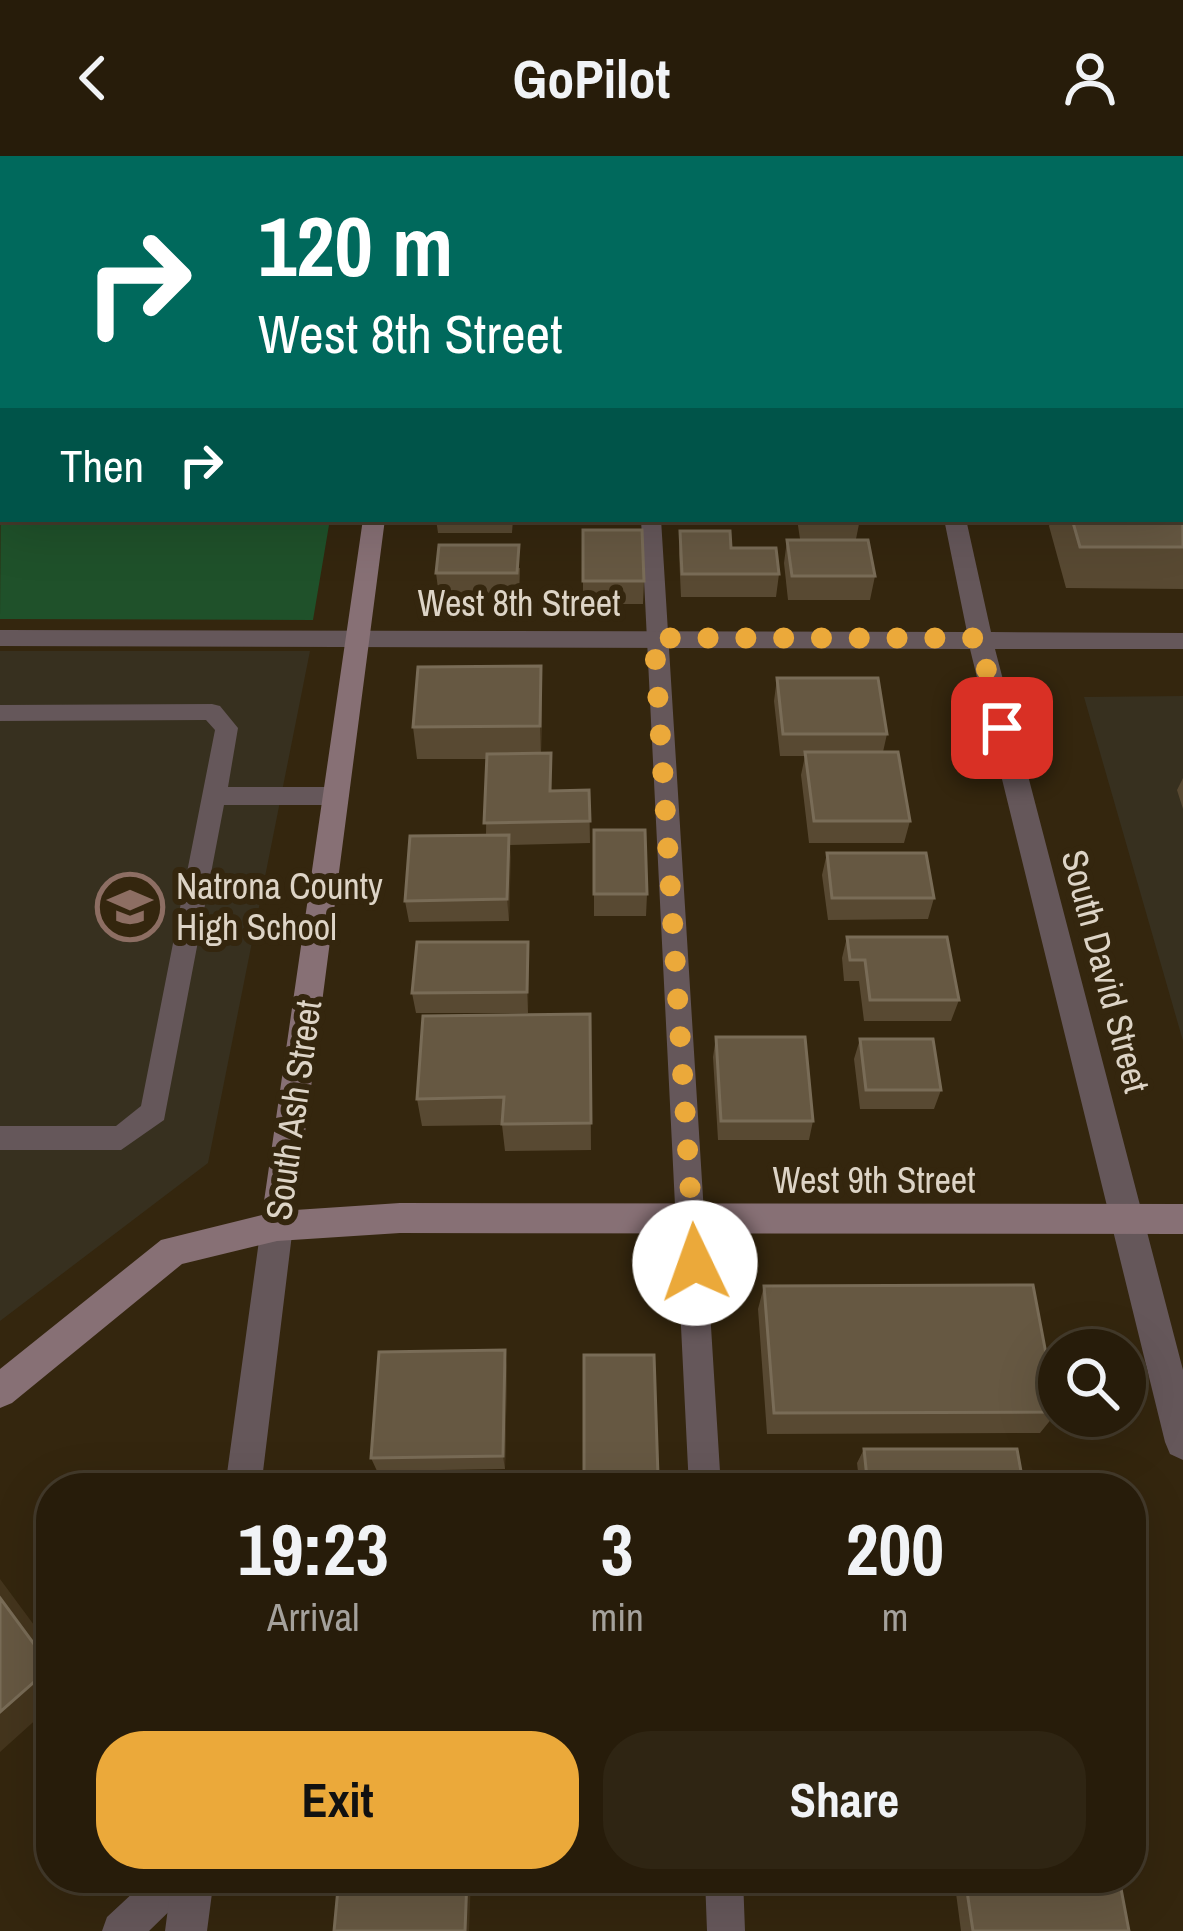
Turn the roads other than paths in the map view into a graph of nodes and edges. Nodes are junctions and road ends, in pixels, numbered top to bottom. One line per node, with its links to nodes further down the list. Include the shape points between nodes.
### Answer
1 (374, 522): 7 (main road, South Ash Street)
2 (650, 522): 5 (lane)
3 (956, 522): 6 (street, South David Street)
4 (0, 638): 7 (street, West 8th Street)
5 (654, 638): 6 (street, West 8th Street); 7 (street, West 8th Street); 13 (lane)
6 (978, 638): 8 (street, West 8th Street); 15 (street, South David Street)
7 (359, 639): 11 (main road, South Ash Street)
8 (1183, 641)
9 (0, 713): 10 (lane, via 212,712 227,728)
10 (214, 796): 11 (lane); 12 (lane, via 154,1112 121,1138)
11 (337, 796): 16 (main road, South Ash Street)
12 (0, 1138)
13 (693, 1218): 15 (main road, West 9th Street); 16 (main road, West 9th Street); 20 (lane)
14 (1183, 1219): 15 (main road, West 9th Street)
15 (1131, 1220): 18 (street, South David Street)
16 (277, 1226): 17 (main road, West 9th Street, via 173,1251); 19 (street, South Ash Street)
17 (0, 1391)
18 (1183, 1442)
19 (245, 1473)
20 (704, 1473)
21 (161, 1893): 24 (lane)
22 (191, 1893): 25 (street)
23 (725, 1893): 26 (lane)
24 (121, 1931)
25 (187, 1931)
26 (726, 1931)

